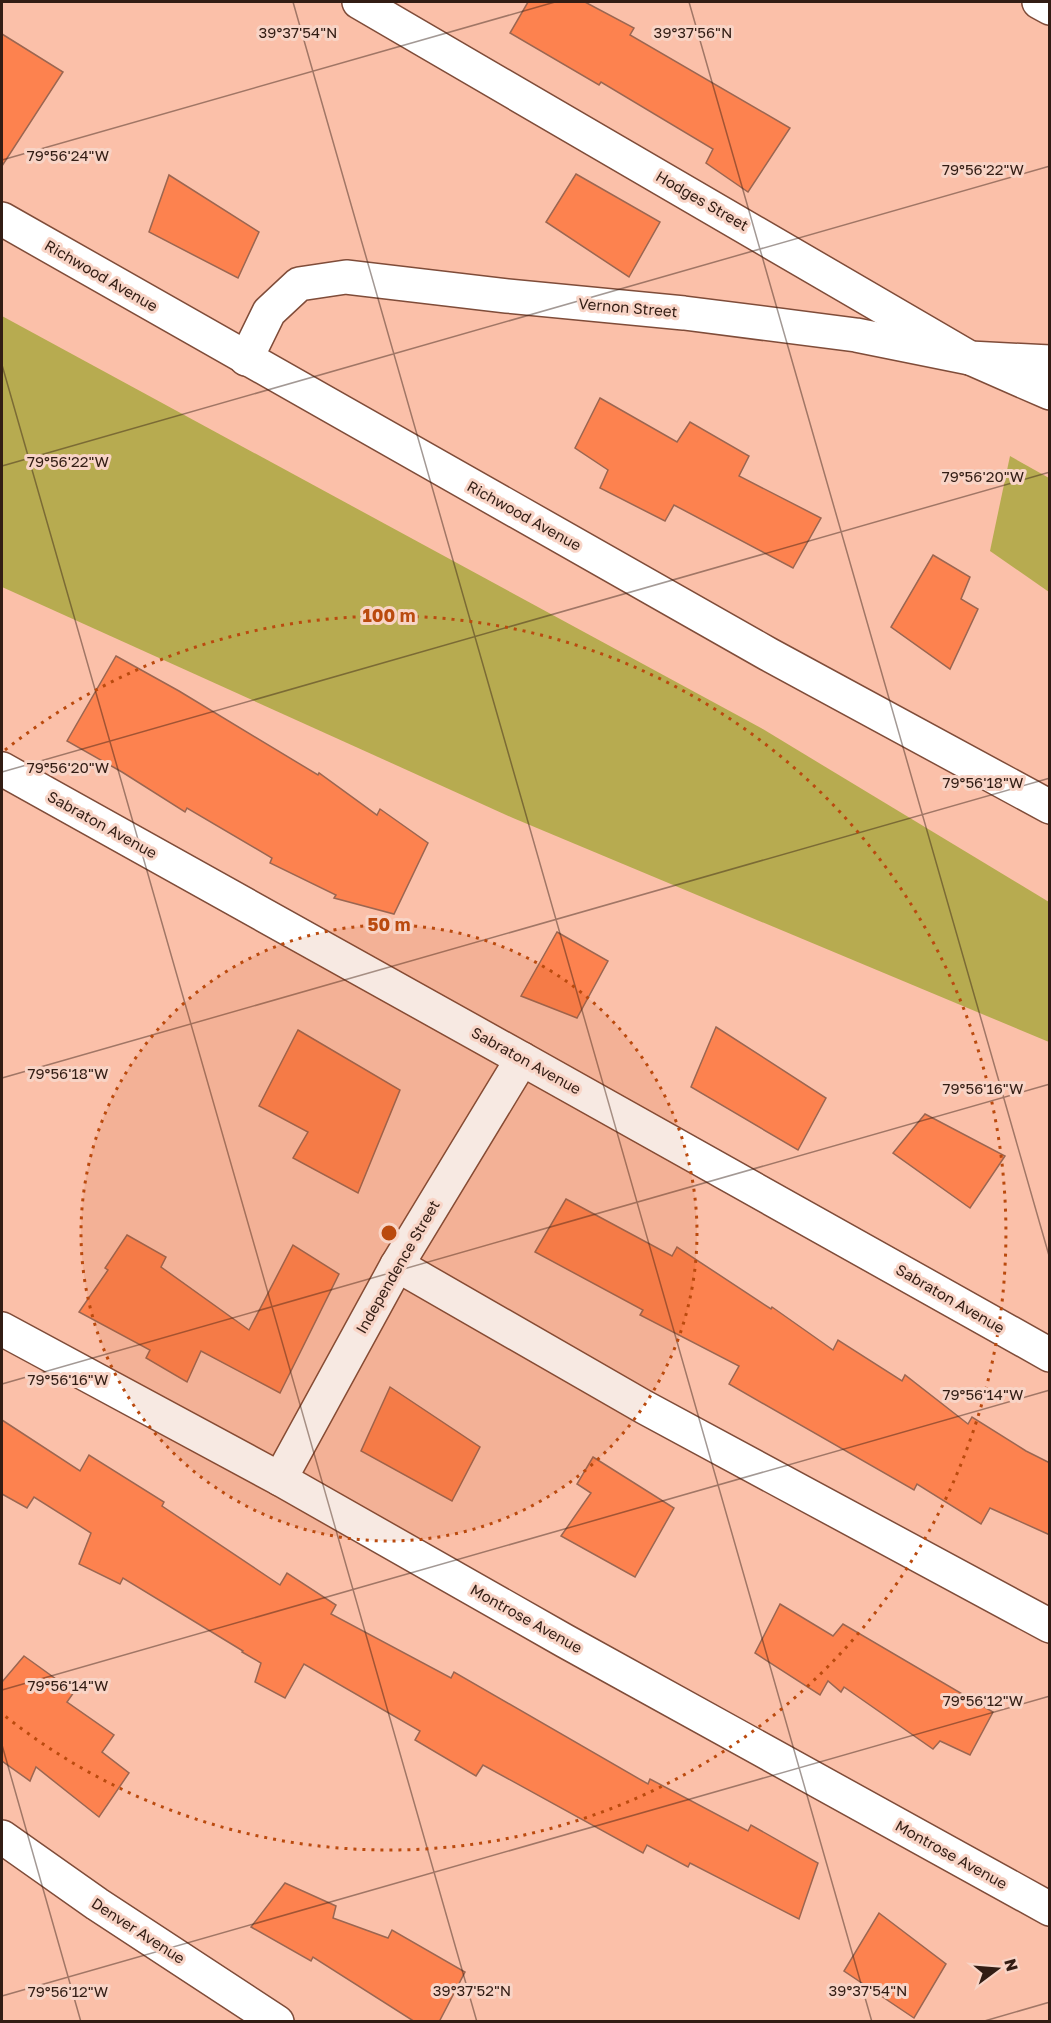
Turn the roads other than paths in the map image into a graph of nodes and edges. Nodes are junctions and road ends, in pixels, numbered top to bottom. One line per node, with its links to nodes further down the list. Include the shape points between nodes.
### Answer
1 (358, 2): 5 (street, Hodges Street)
2 (1039, 2): 3 (street)
3 (1050, 8)
4 (2, 219): 6 (street, Richwood Avenue)
5 (970, 358): 6 (street, Vernon Street, via 856,335 346,277 299,284 269,312); 7 (street, Vernon Street); 8 (street, Hodges Street)
6 (246, 359): 10 (street, Richwood Avenue, via 758,648)
7 (1050, 362)
8 (1050, 393)
9 (2, 769): 11 (street, Sabraton Avenue)
10 (1050, 807)
11 (522, 1059): 12 (street, Independence Street); 14 (street, Sabraton Avenue)
12 (397, 1265): 15 (street, Independence Street); 16 (street, via 644,1407)
13 (2, 1329): 15 (street, Montrose Avenue)
14 (1050, 1355)
15 (280, 1479): 18 (street, Montrose Avenue)
16 (1050, 1626)
17 (2, 1837): 19 (street, Denver Avenue)
18 (1050, 1909)
19 (277, 2022)

